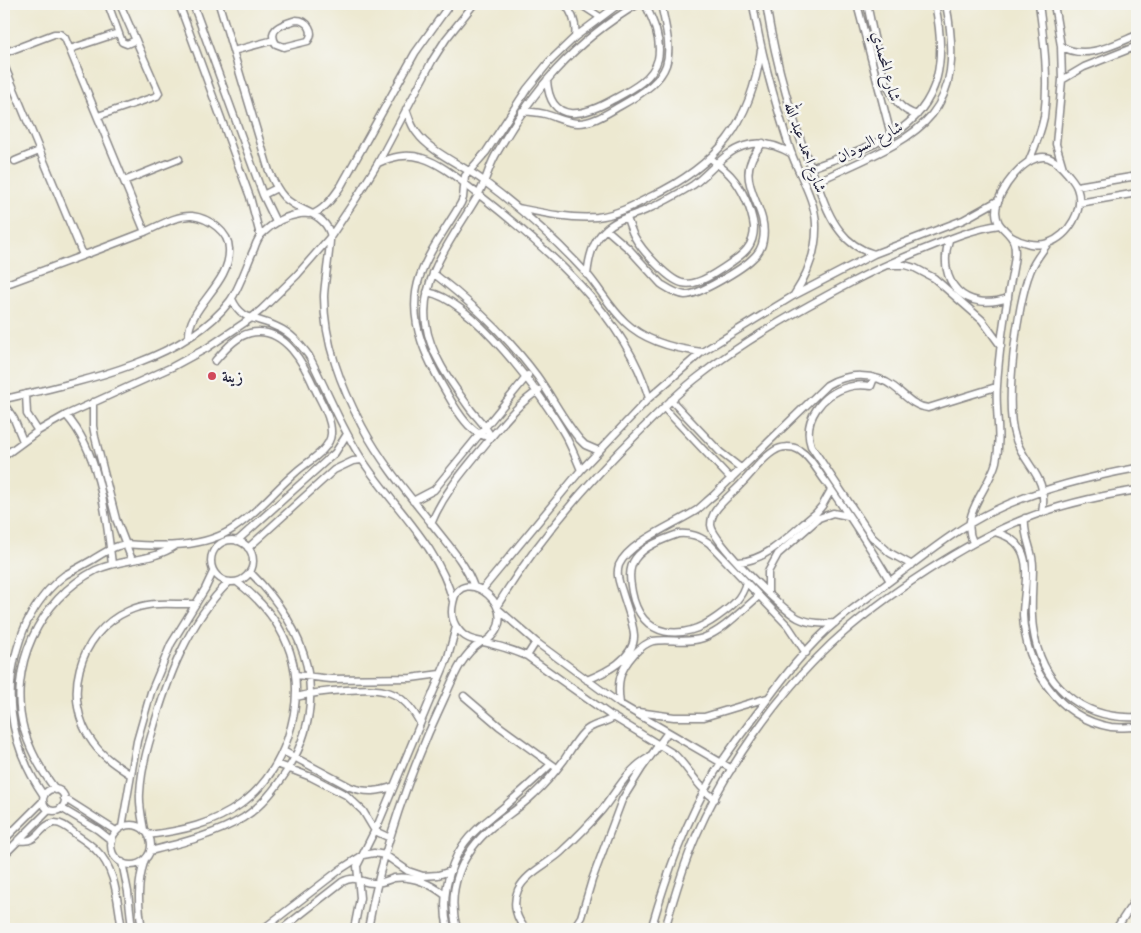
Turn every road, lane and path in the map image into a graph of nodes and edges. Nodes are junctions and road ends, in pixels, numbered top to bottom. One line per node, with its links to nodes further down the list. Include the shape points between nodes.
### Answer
1 (108, 4): 23 (street)
2 (120, 4): 26 (street)
3 (179, 4): 73 (street, via 250,197)
4 (193, 4): 62 (street)
5 (219, 4): 32 (street)
6 (450, 4): 67 (street, via 414,53 341,186 329,202)
7 (474, 4): 37 (street, via 446,39)
8 (565, 4): 25 (street, via 573,15)
9 (580, 4): 22 (street)
10 (619, 4): 22 (street)
11 (638, 4): 35 (street, via 588,38)
12 (645, 4): 35 (street, via 656,31 659,50 654,69 648,76 607,104 577,114 562,111 557,106 549,94)
13 (661, 4): 38 (street, via 669,55 655,83 628,102 586,122 567,122 547,114)
14 (754, 4): 31 (street, شارع احمد عبد الله)
15 (766, 4): 51 (street, شارع احمد عبد الله, via 777,63)
16 (857, 4): 41 (street, شارع المحمدي)
17 (867, 4): 39 (street, شارع المحمدي, via 892,95 902,108)
18 (935, 4): 39 (street, شارع السودان, via 941,48 938,77)
19 (946, 4): 57 (street, شارع السودان, via 952,64 938,107 906,138)
20 (1039, 4): 48 (street, via 1046,78 1044,116)
21 (1054, 4): 28 (street)
22 (600, 17): 25 (street)
23 (118, 33): 26 (street, via 123,43); 30 (street)
24 (1137, 35): 28 (street, via 1092,52 1069,51)
25 (575, 37): 53 (street, via 527,89)
26 (136, 40): 40 (street, via 158,94)
27 (274, 40): 27 (street, via 284,47 308,41 311,34 307,23 296,20 278,27); 32 (street)
28 (1061, 46): 36 (street)
29 (1137, 46): 36 (street, via 1084,67)
30 (70, 50): 33 (street, via 65,38 57,33); 40 (street)
31 (761, 50): 44 (street, شارع احمد عبد الله); 45 (street, via 746,109)
32 (233, 51): 60 (street)
33 (4, 53)
34 (4, 65): 43 (street)
35 (547, 80): 38 (street)
36 (1062, 80): 52 (street, via 1056,144)
37 (406, 109): 49 (street); 53 (street, via 417,134)
38 (522, 111): 56 (street, via 494,157)
39 (917, 115): 41 (street, شارع السودان)
40 (98, 116): 55 (street)
41 (891, 135): 51 (street, شارع السودان)
42 (763, 143): 44 (street); 50 (street, via 742,146); 71 (street, via 753,156 749,172 750,188 763,225 762,246 750,262 706,289 686,295 669,290)
43 (39, 151): 47 (street); 79 (street)
44 (792, 154): 85 (street, شارع احمد عبد الله, via 811,200 816,222 813,254)
45 (711, 158): 50 (street); 66 (street, via 676,184 613,214 584,218)
46 (179, 159): 55 (street)
47 (15, 161)
48 (1029, 161): 52 (street, via 1050,158); 64 (street, via 1017,172)
49 (378, 163): 58 (street, via 399,156 421,158); 74 (street)
50 (717, 165): 68 (street, via 681,192); 68 (street, via 730,174 739,188 754,229 742,254 702,280 688,284 674,280 638,242)
51 (811, 168): 57 (street, شارع احمد عبد الله)
52 (1064, 169): 59 (street)
53 (470, 171): 56 (street); 58 (street)
54 (1137, 176): 59 (street)
55 (124, 181): 72 (street)
56 (485, 182): 63 (street); 66 (street)
57 (816, 182): 78 (street, شارع احمد عبد الله, via 839,230 849,242)
58 (464, 183): 63 (street); 110 (street, via 462,203 420,275 414,311 427,358 455,407)
59 (1077, 186): 65 (street)
60 (277, 188): 62 (street); 67 (street, via 293,204)
61 (1137, 193): 65 (street)
62 (263, 195): 69 (street)
63 (478, 195): 81 (street); 100 (street, via 538,243 585,291 631,352)
64 (999, 200): 70 (street, via 996,213); 78 (street, via 963,220)
65 (1079, 204): 77 (street, via 1065,232)
66 (517, 208): 82 (street)
67 (313, 214): 69 (street, via 301,214); 74 (street, via 327,226)
68 (627, 218): 71 (street)
69 (276, 222): 73 (street)
70 (1000, 225): 75 (street); 76 (street, via 982,227)
71 (606, 229): 82 (street, via 592,248)
72 (145, 232): 79 (street); 89 (street, via 177,218 193,216 211,222 223,233 230,248 225,271 191,321)
73 (260, 235): 87 (street)
74 (331, 236): 88 (street, via 297,275); 123 (street, via 324,298 333,360 362,426)
75 (1012, 237): 77 (street, via 1026,243); 86 (street, via 1015,261)
76 (949, 240): 80 (street); 86 (street, via 944,261 946,272 958,290 966,297 982,302)
77 (1048, 243): 122 (street, via 1031,270 1024,291 1016,338 1012,395 1014,436 1040,479)
78 (874, 254): 85 (street)
79 (82, 256): 83 (street)
80 (884, 266): 90 (street, via 905,265 934,278 982,320); 102 (street, via 736,350)
81 (434, 273): 84 (street); 93 (street, via 484,317)
82 (588, 275): 91 (street, via 625,322 638,332 669,346)
83 (4, 285)
84 (427, 292): 94 (street, via 444,296 458,306 503,350); 107 (street, via 425,314 432,345 454,385)
85 (793, 296): 91 (street)
86 (1008, 298): 90 (street)
87 (232, 299): 88 (street, via 239,311); 89 (street, via 217,316)
88 (250, 319): 103 (street, via 172,367); 109 (street, via 278,327 301,344)
89 (189, 337): 99 (street, via 90,379)
90 (1001, 346): 97 (street)
91 (702, 352): 100 (street)
92 (215, 361): 133 (street, via 238,338 250,333 267,333 284,342 300,359 308,374 331,427 330,440 323,450 234,529 216,537)
93 (532, 370): 94 (street); 96 (street)
94 (526, 378): 98 (street); 107 (street)
95 (874, 378): 97 (street, via 894,387 920,407 936,406); 117 (street, via 849,376 827,384); 139 (street, via 871,386 848,387 825,401 810,420 808,438 872,537 890,553)
96 (545, 387): 98 (street); 113 (street, via 580,440)
97 (996, 388): 128 (street, via 998,454)
98 (537, 392): 111 (street, via 518,406); 118 (street, via 565,435)
99 (26, 394): 101 (street); 108 (street, via 28,414)
100 (649, 398): 113 (street)
101 (4, 399)
102 (671, 400): 105 (street); 117 (street, via 720,452)
103 (93, 402): 106 (street); 132 (street, via 95,438 116,519)
104 (4, 404): 112 (street)
105 (664, 408): 119 (street); 153 (street, via 591,482 521,570)
106 (66, 415): 108 (street); 135 (street, via 88,448 107,518)
107 (485, 427): 110 (street); 111 (street)
108 (38, 431): 112 (street)
109 (347, 434): 115 (street); 130 (street, via 327,460)
110 (479, 435): 111 (street); 123 (street, via 434,490)
111 (491, 437): 127 (street, via 449,489)
112 (23, 441): 114 (street)
113 (598, 451): 118 (street)
114 (4, 456)
115 (362, 460): 134 (street, via 343,465 330,473); 150 (street, via 430,549 444,574)
116 (1137, 468): 122 (street)
117 (742, 469): 119 (street)
118 (581, 470): 147 (street)
119 (731, 479): 167 (street, via 696,510 625,556 618,578 632,626 630,651 620,661)
120 (831, 490): 125 (street); 137 (street, via 816,513 768,552 754,560); 137 (street, via 800,451 787,447 774,451 718,507 712,518 712,531)
121 (1137, 490): 124 (street)
122 (1043, 492): 124 (street); 128 (street, via 1018,500)
123 (413, 501): 127 (street)
124 (1042, 513): 126 (street)
125 (848, 516): 142 (street); 148 (street, via 834,513 820,518 778,554 768,572)
126 (1025, 518): 129 (street); 178 (street, via 1025,534 1033,565 1033,628 1046,667 1059,686 1078,704 1102,715)
127 (432, 524): 146 (street, via 461,560)
128 (969, 524): 131 (street); 139 (street)
129 (994, 532): 131 (street); 181 (street, via 1014,540 1023,554 1026,638 1045,682 1056,697 1077,715 1102,725)
130 (237, 540): 134 (street); 140 (street, via 221,543 213,550 210,561)
131 (973, 542): 191 (street, via 894,594 829,646 779,702)
132 (126, 544): 133 (street); 135 (street); 136 (street)
133 (177, 545): 136 (street, via 157,556)
134 (248, 548): 141 (street, via 253,560)
135 (110, 549): 138 (street); 197 (street, via 50,589 32,611 13,653 8,683 12,731)
136 (132, 560): 138 (street)
137 (738, 562): 148 (street)
138 (112, 564): 194 (street, via 78,582 52,606 30,643 22,670 20,698 24,729 36,761)
139 (912, 564): 142 (street)
140 (213, 572): 143 (street); 152 (street)
141 (250, 572): 144 (street); 166 (street, via 274,598 293,628)
142 (890, 581): 154 (street)
143 (229, 582): 144 (street); 158 (street, via 209,604)
144 (237, 582): 165 (street, via 258,600 276,623 289,648)
145 (746, 582): 149 (street); 157 (street, via 739,599 711,622 696,630 674,633); 157 (street, via 709,543 695,535 678,534 650,547 634,560 629,579 639,614)
146 (474, 586): 147 (street); 150 (street, via 461,589)
147 (482, 590): 153 (street, via 493,599)
148 (768, 593): 154 (street, via 798,618 822,624)
149 (759, 596): 159 (street, via 708,636 685,641); 162 (street, via 788,626)
150 (453, 601): 156 (street)
151 (178, 604): 152 (street); 155 (street); 192 (street, via 152,604 116,617 89,645 79,669 76,695 86,732 102,754)
152 (196, 604): 155 (street)
153 (497, 608): 160 (street, via 499,624 496,632); 161 (street)
154 (835, 623): 162 (street)
155 (183, 624): 158 (street); 168 (street)
156 (456, 627): 160 (street, via 466,637); 164 (street)
157 (657, 630): 159 (street)
158 (191, 632): 170 (street)
159 (652, 641): 174 (street, via 624,665 618,691)
160 (482, 642): 163 (street); 204 (street, via 472,648 461,662 428,732)
161 (536, 642): 163 (street); 167 (street)
162 (806, 653): 173 (street)
163 (527, 656): 176 (street)
164 (440, 674): 166 (street, via 396,679); 179 (street)
165 (296, 675): 166 (street); 172 (street)
166 (310, 677): 169 (street)
167 (587, 680): 174 (street)
168 (151, 692): 170 (street); 192 (street)
169 (310, 694): 172 (street); 179 (street, via 374,688 386,691 407,703); 186 (street, via 306,727)
170 (163, 696): 203 (street, via 149,743 140,792)
171 (464, 696): 189 (street)
172 (296, 697): 184 (street, via 292,725)
173 (768, 698): 175 (street, via 704,717); 187 (street)
174 (620, 704): 175 (street)
175 (633, 712): 182 (street)
176 (614, 717): 183 (street); 189 (street, via 588,729)
177 (1137, 717): 178 (street)
178 (1123, 718): 181 (street)
179 (420, 723): 193 (street)
180 (1137, 727): 181 (street)
181 (1121, 728)
182 (668, 732): 183 (street); 187 (street)
183 (660, 744): 185 (street); 195 (street, via 682,762)
184 (283, 751): 186 (street); 188 (street)
185 (650, 756): 230 (street, via 632,769 579,835 520,886 515,908); 231 (street, via 617,811 581,917)
186 (294, 758): 190 (street); 193 (street, via 359,790 377,791)
187 (722, 762): 191 (street); 195 (street)
188 (277, 764): 190 (street); 203 (street, via 255,792 227,814 190,828)
189 (554, 766): 214 (street, via 471,835); 229 (street, via 533,794 476,842 465,858 454,893)
190 (289, 768): 202 (street, via 346,795 363,810); 208 (street, via 270,795 244,817 214,832)
191 (732, 769): 198 (street)
192 (131, 775): 201 (street)
193 (394, 786): 202 (street)
194 (56, 790): 196 (street); 197 (street, via 49,791)
195 (704, 792): 198 (street); 232 (street, via 675,852)
196 (64, 798): 199 (street); 201 (street)
197 (43, 799): 200 (street); 205 (street)
198 (715, 799): 233 (street, via 685,864)
199 (61, 808): 200 (street); 207 (street)
200 (49, 810): 206 (street)
201 (119, 829): 203 (street, via 134,825); 207 (street)
202 (375, 831): 204 (street); 210 (street)
203 (146, 833): 208 (street)
204 (390, 838): 211 (street)
205 (4, 840)
206 (18, 840): 209 (street); 221 (street, via 34,839 48,825 58,823 96,850 112,874)
207 (112, 841): 213 (street, via 114,856)
208 (150, 851): 212 (street)
209 (4, 854)
210 (363, 854): 211 (street); 215 (street); 224 (street)
211 (385, 855): 214 (street, via 418,874 438,876); 216 (street)
212 (146, 858): 213 (street, via 132,865); 223 (street, via 138,894)
213 (122, 862): 222 (street)
214 (451, 871): 217 (street)
215 (358, 878): 216 (street); 219 (street); 225 (street, via 342,882)
216 (379, 883): 217 (street, via 396,878 414,879); 220 (street)
217 (445, 895): 228 (street)
218 (1137, 897): 234 (street)
219 (360, 898): 220 (street); 226 (street)
220 (373, 899): 227 (street)
221 (122, 929)
222 (132, 929)
223 (142, 929)
224 (263, 929)
225 (282, 929)
226 (354, 929)
227 (368, 929)
228 (448, 929)
229 (457, 929)
230 (526, 929)
231 (573, 929)
232 (651, 929)
233 (665, 929)
234 (1116, 929)

